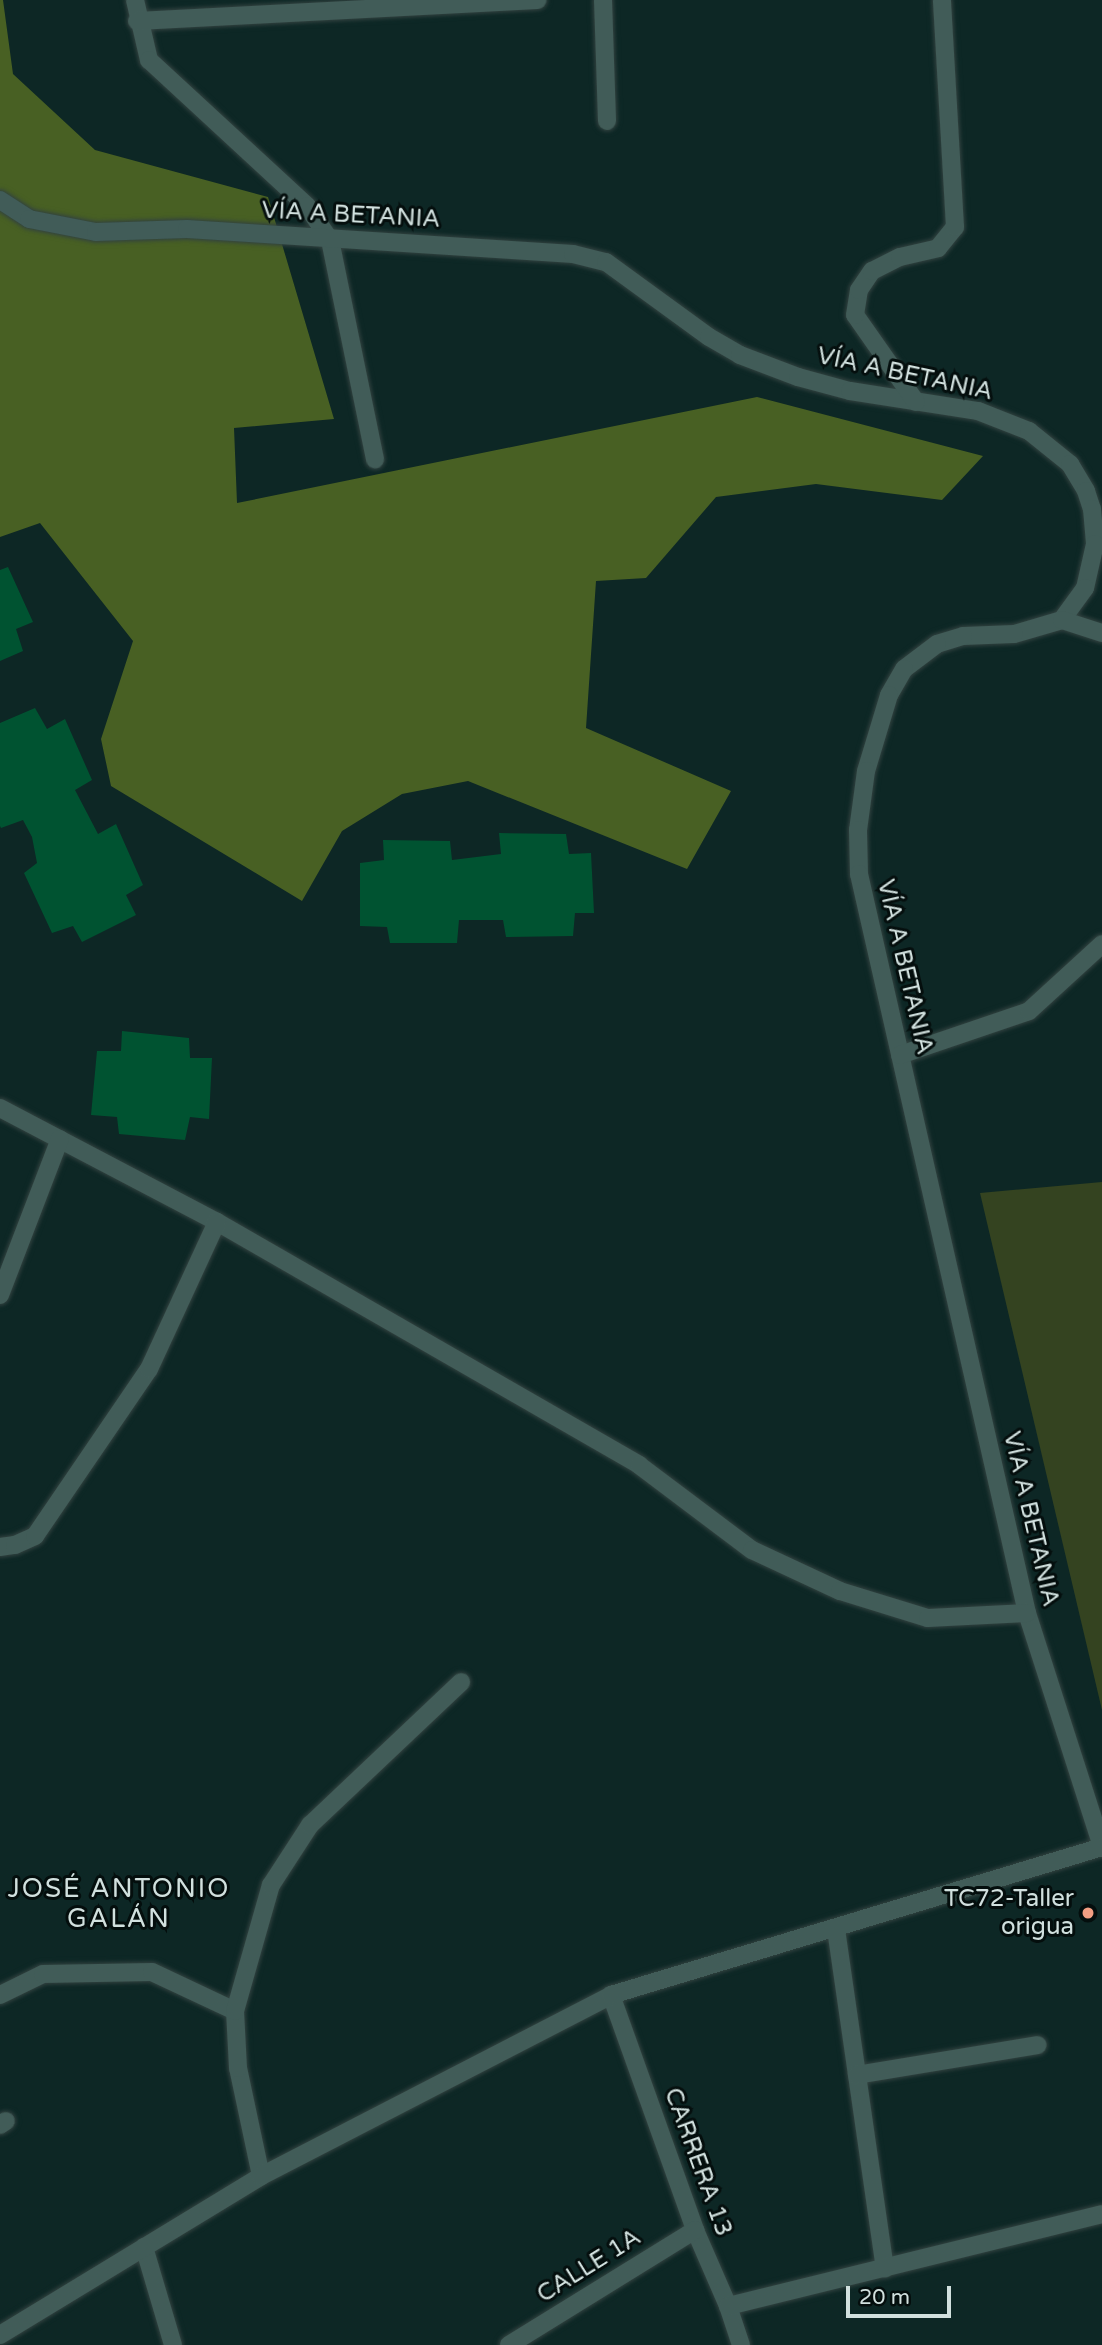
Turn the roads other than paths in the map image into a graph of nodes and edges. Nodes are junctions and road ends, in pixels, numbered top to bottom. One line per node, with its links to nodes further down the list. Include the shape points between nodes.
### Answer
1 (135, 0): 5 (street)
2 (537, 0): 5 (street)
3 (603, 0): 6 (street)
4 (942, 0): 9 (street, via 956,228 939,248 900,257 872,271 859,290 855,315)
5 (137, 21): 8 (street, via 149,60 307,206)
6 (607, 121)
7 (0, 200): 8 (street, VÍA A BETANIA, via 29,219 96,232 187,229)
8 (330, 240): 9 (street, VÍA A BETANIA, via 530,249 606,262 740,355 850,391); 10 (street)
9 (916, 402): 11 (street, VÍA A BETANIA, via 978,411 1029,431 1070,464 1086,491)
10 (375, 459)
11 (1099, 543): 12 (street, VÍA A BETANIA, via 1085,588)
12 (1062, 620): 13 (street); 15 (street, VÍA A BETANIA, via 1014,635 963,636 937,644 904,669 889,695 866,771 858,830 859,874)
13 (1102, 633)
14 (1102, 944): 15 (street, via 1029,1011)
15 (900, 1055): 23 (street, VÍA A BETANIA)
16 (0, 1108): 17 (street)
17 (26, 1121): 18 (street); 19 (street)
18 (0, 1124)
19 (60, 1139): 20 (street); 21 (street)
20 (216, 1222): 22 (street, via 149,1369 34,1536); 23 (street, via 639,1465 752,1550 840,1591 929,1618)
21 (0, 1295)
22 (7, 1546)
23 (1027, 1613): 25 (street, VÍA A BETANIA)
24 (461, 1682): 29 (street, via 310,1825 271,1885)
25 (1102, 1847): 26 (street)
26 (836, 1929): 27 (street); 31 (street)
27 (611, 1994): 32 (street); 34 (street, CARRERA 13)
28 (0, 1995): 29 (street, via 43,1974 152,1972)
29 (235, 2011): 32 (street, via 238,2068)
30 (1038, 2045): 31 (street)
31 (857, 2075): 36 (street)
32 (261, 2176): 35 (street)
33 (1102, 2214): 36 (street)
34 (695, 2230): 37 (street, CARRERA 13); 40 (street, CALLE 1A)
35 (144, 2247): 38 (street); 39 (street)
36 (885, 2268): 37 (street)
37 (728, 2306): 41 (street, CARRERA 13)
38 (0, 2335)
39 (173, 2345)
40 (509, 2345)
41 (741, 2345)

